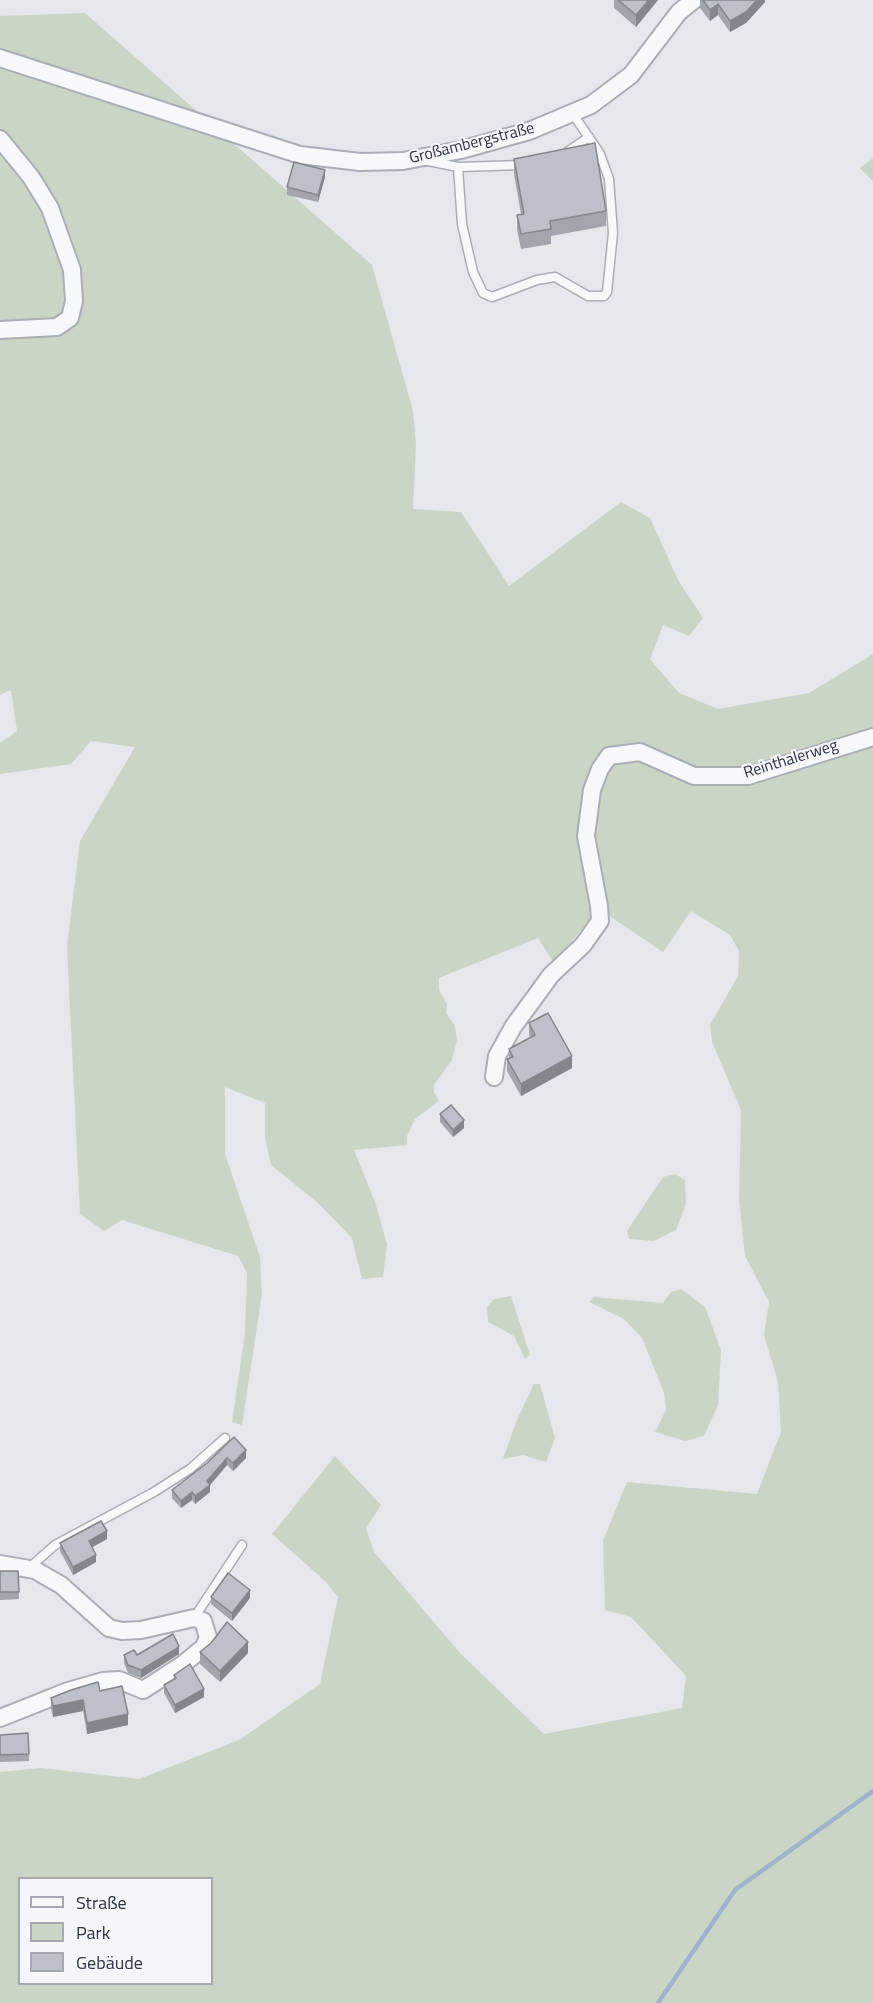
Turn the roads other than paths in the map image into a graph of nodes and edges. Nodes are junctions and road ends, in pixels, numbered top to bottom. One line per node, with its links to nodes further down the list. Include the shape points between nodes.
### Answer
1 (694, 0): 3 (street, Großambergstraße, via 679,12 631,75 605,97)
2 (0, 58): 7 (street, Großambergstraße, via 300,155 382,163)
3 (573, 114): 4 (lane); 7 (street, Großambergstraße, via 530,131)
4 (589, 137): 6 (lane); 9 (lane, via 606,168 613,209 604,296 588,296 555,277 492,297 483,293 473,272 462,224)
5 (0, 139): 10 (street, via 50,208 70,261 74,302 70,318 57,327)
6 (556, 157)
7 (420, 158): 9 (lane)
8 (531, 164): 9 (lane, via 507,168)
9 (458, 167)
10 (0, 330)
11 (873, 737): 12 (street, Reinthalerweg, via 748,776 694,776 640,752 609,756 592,790 586,836 600,921 583,945 551,975 513,1027 497,1056)
12 (494, 1077)
13 (225, 1438): 16 (lane, via 190,1469 55,1545)
14 (242, 1545): 17 (lane)
15 (0, 1564): 16 (street)
16 (29, 1568): 17 (street, via 61,1585 109,1628 141,1630)
17 (194, 1618): 18 (street, via 203,1621 207,1629 204,1647 143,1690 118,1680 104,1681)
18 (0, 1718)

